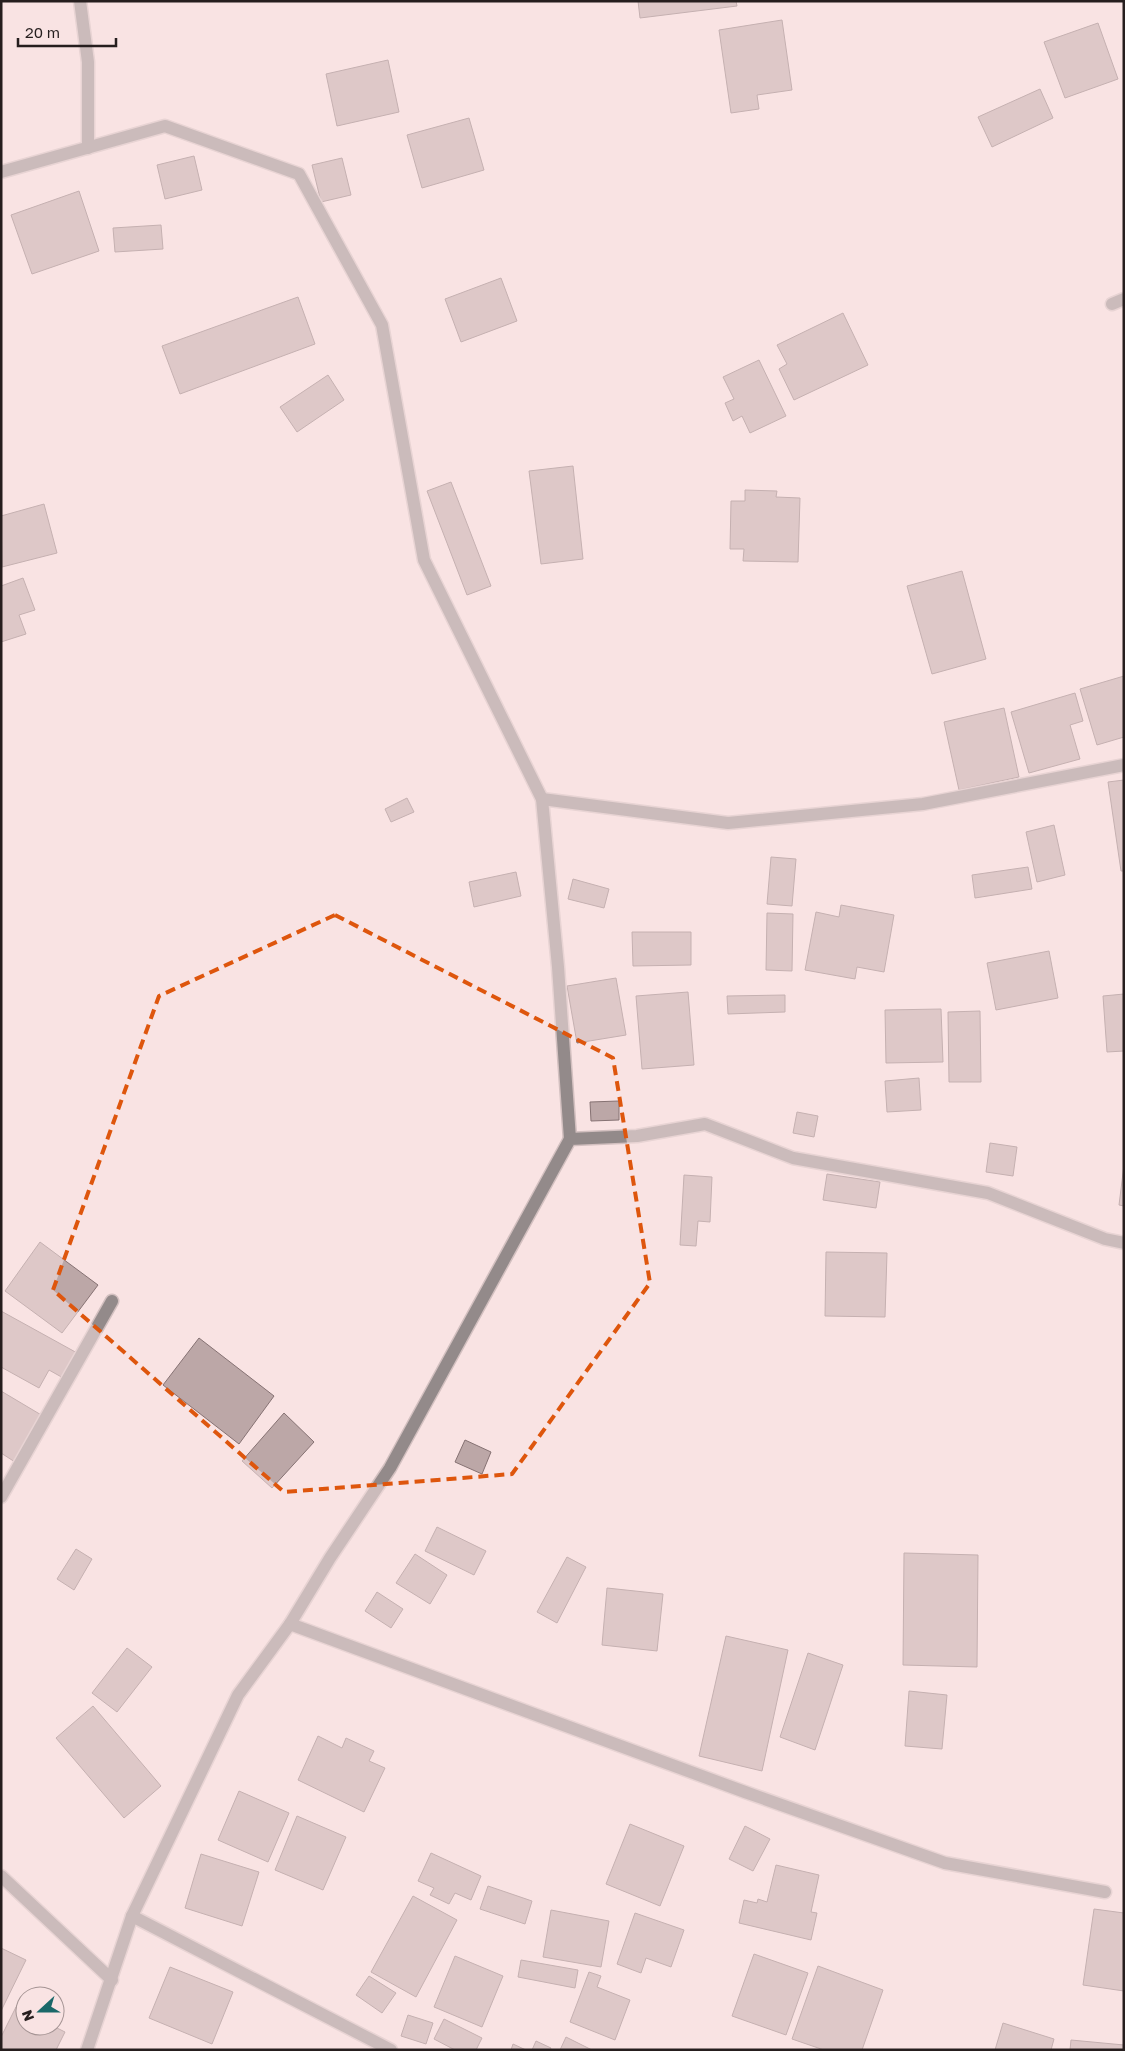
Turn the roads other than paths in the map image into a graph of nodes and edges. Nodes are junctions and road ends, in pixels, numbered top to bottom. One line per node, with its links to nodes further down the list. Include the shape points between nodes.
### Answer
1 (80, 1): 2 (street, via 88,62)
2 (88, 148): 3 (street); 5 (street, via 165,126 299,174 382,324 424,560)
3 (1, 172)
4 (1124, 765): 5 (street, via 923,804 728,823)
5 (542, 799): 6 (street)
6 (570, 1139): 7 (street, via 637,1136 705,1124 793,1158 988,1193 1105,1239); 10 (street, via 390,1468)
7 (1124, 1243)
8 (112, 1301): 9 (street)
9 (1, 1497)
10 (290, 1624): 12 (street, via 945,1863); 13 (street, via 238,1695)
11 (1, 1876): 14 (street)
12 (1105, 1892)
13 (132, 1916): 14 (street); 16 (street)
14 (112, 1980): 15 (street)
15 (87, 2050)
16 (391, 2050)

